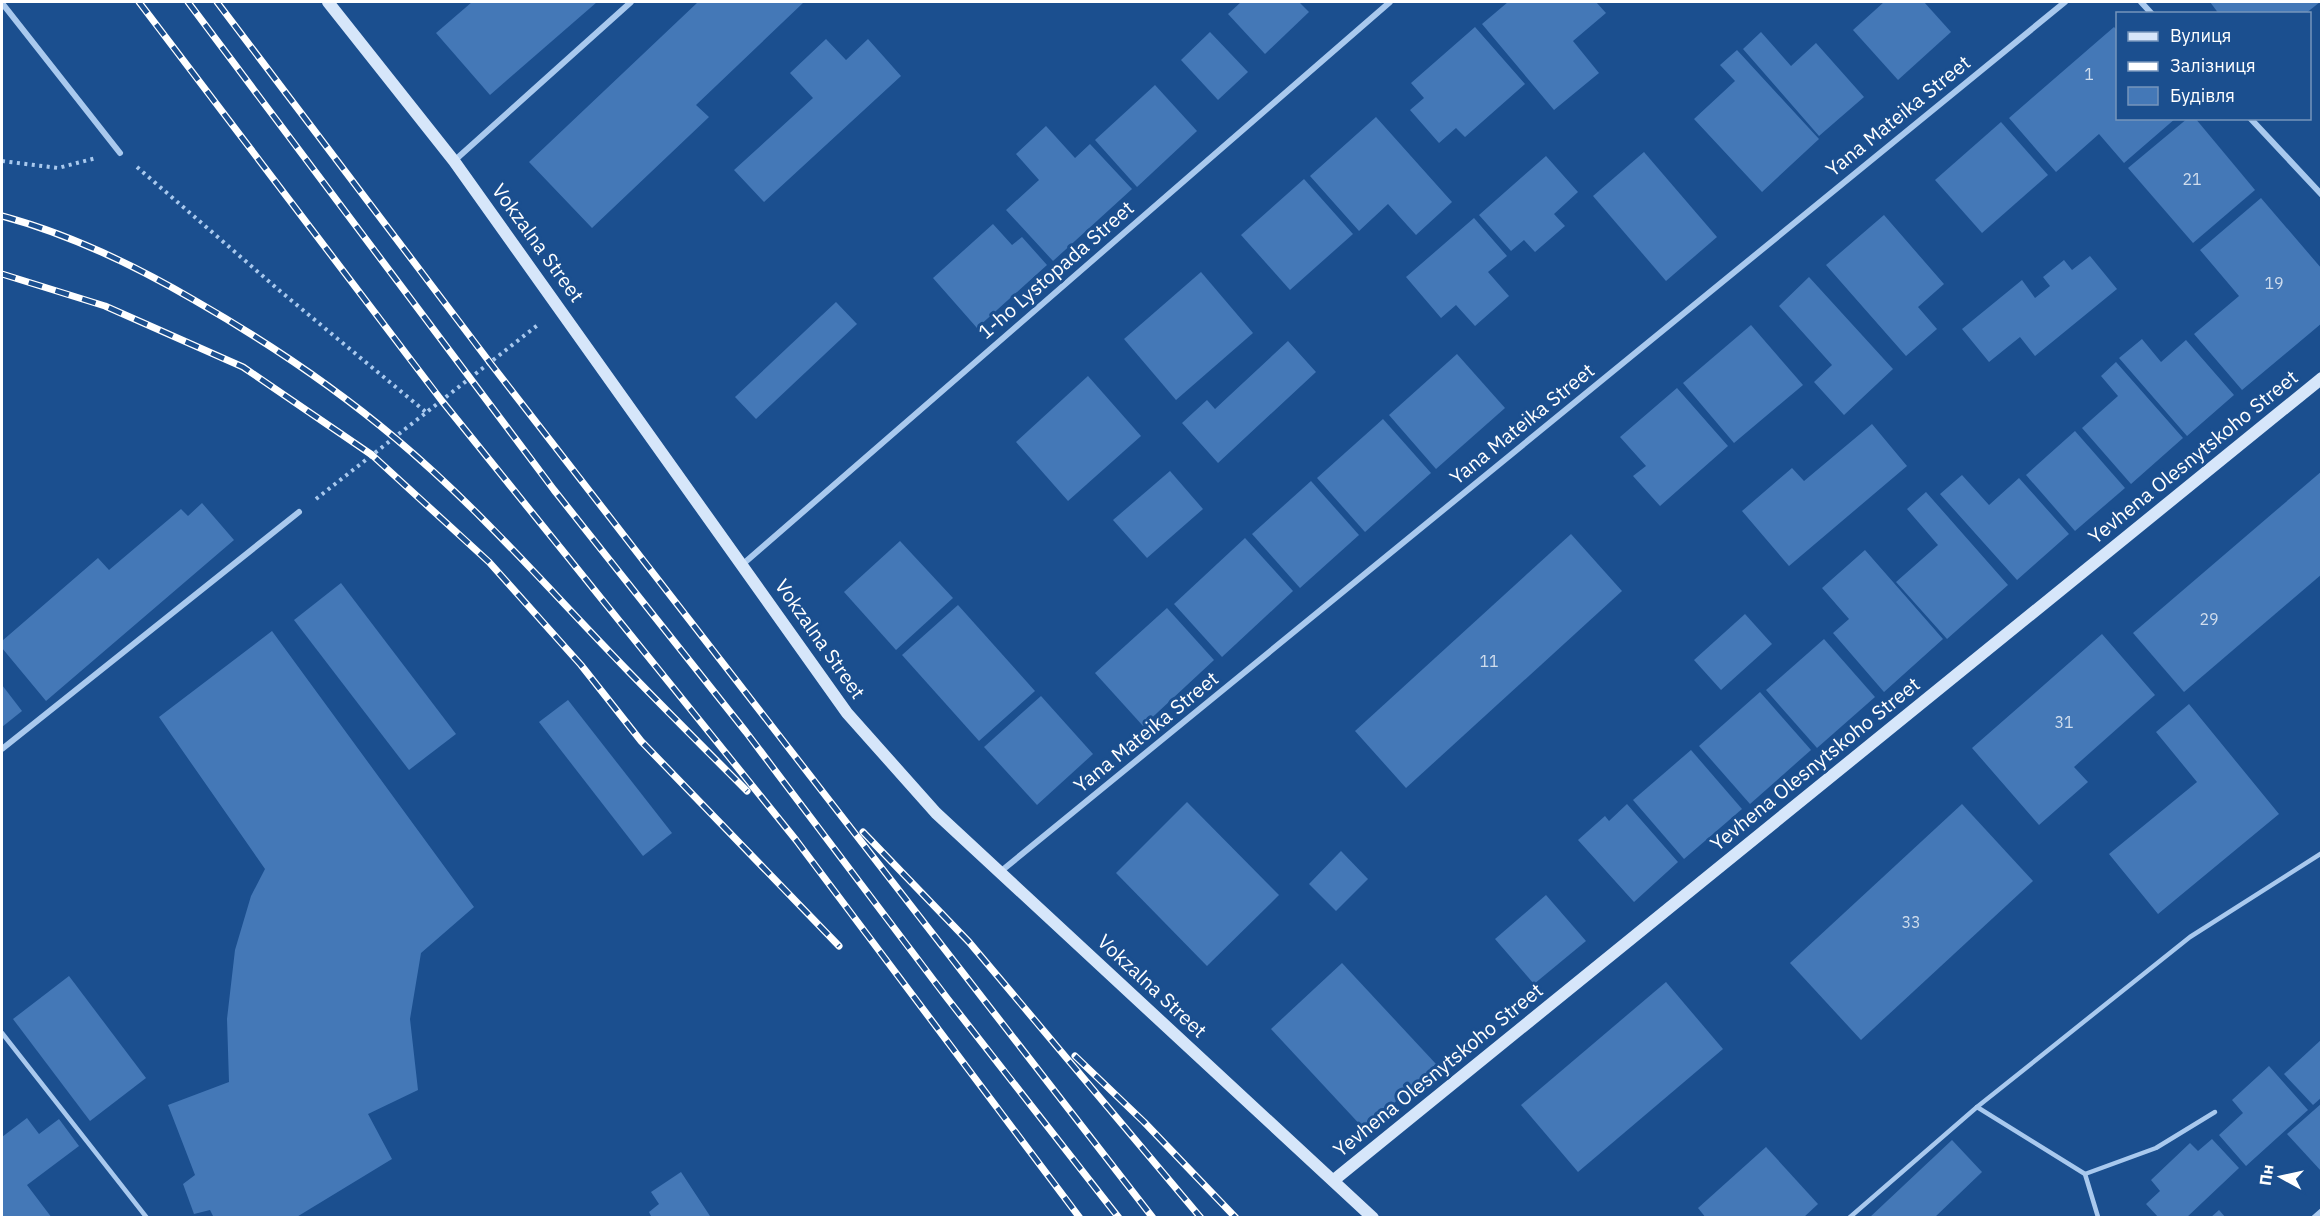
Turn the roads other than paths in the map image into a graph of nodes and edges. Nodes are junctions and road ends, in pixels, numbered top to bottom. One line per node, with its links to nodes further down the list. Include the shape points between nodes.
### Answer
1 (328, 2): 8 (street, Vokzalna Street)
2 (631, 2): 8 (street)
3 (1390, 2): 12 (street, 1-ho Lystopada Street)
4 (2065, 2): 15 (street, Yana Mateika Street)
5 (2, 3): 7 (street)
6 (2252, 120): 9 (street)
7 (120, 153)
8 (454, 161): 12 (street, Vokzalna Street)
9 (2322, 195)
10 (2322, 378): 20 (street, Yevhena Olesnytskoho Street)
11 (299, 512): 13 (street)
12 (743, 564): 15 (street, Vokzalna Street, via 847,713 936,813)
13 (2, 749)
14 (2322, 854): 17 (lane, via 2190,937)
15 (1000, 872): 20 (street, Vokzalna Street)
16 (2, 1033): 23 (lane)
17 (1977, 1107): 19 (lane); 25 (lane)
18 (2215, 1112): 19 (lane, via 2156,1148)
19 (2085, 1174): 22 (lane)
20 (1334, 1180): 24 (street, Vokzalna Street)
21 (2322, 1210): 26 (street)
22 (2098, 1217)
23 (147, 1218)
24 (1373, 1218)
25 (1849, 1218)
26 (2314, 1218)

